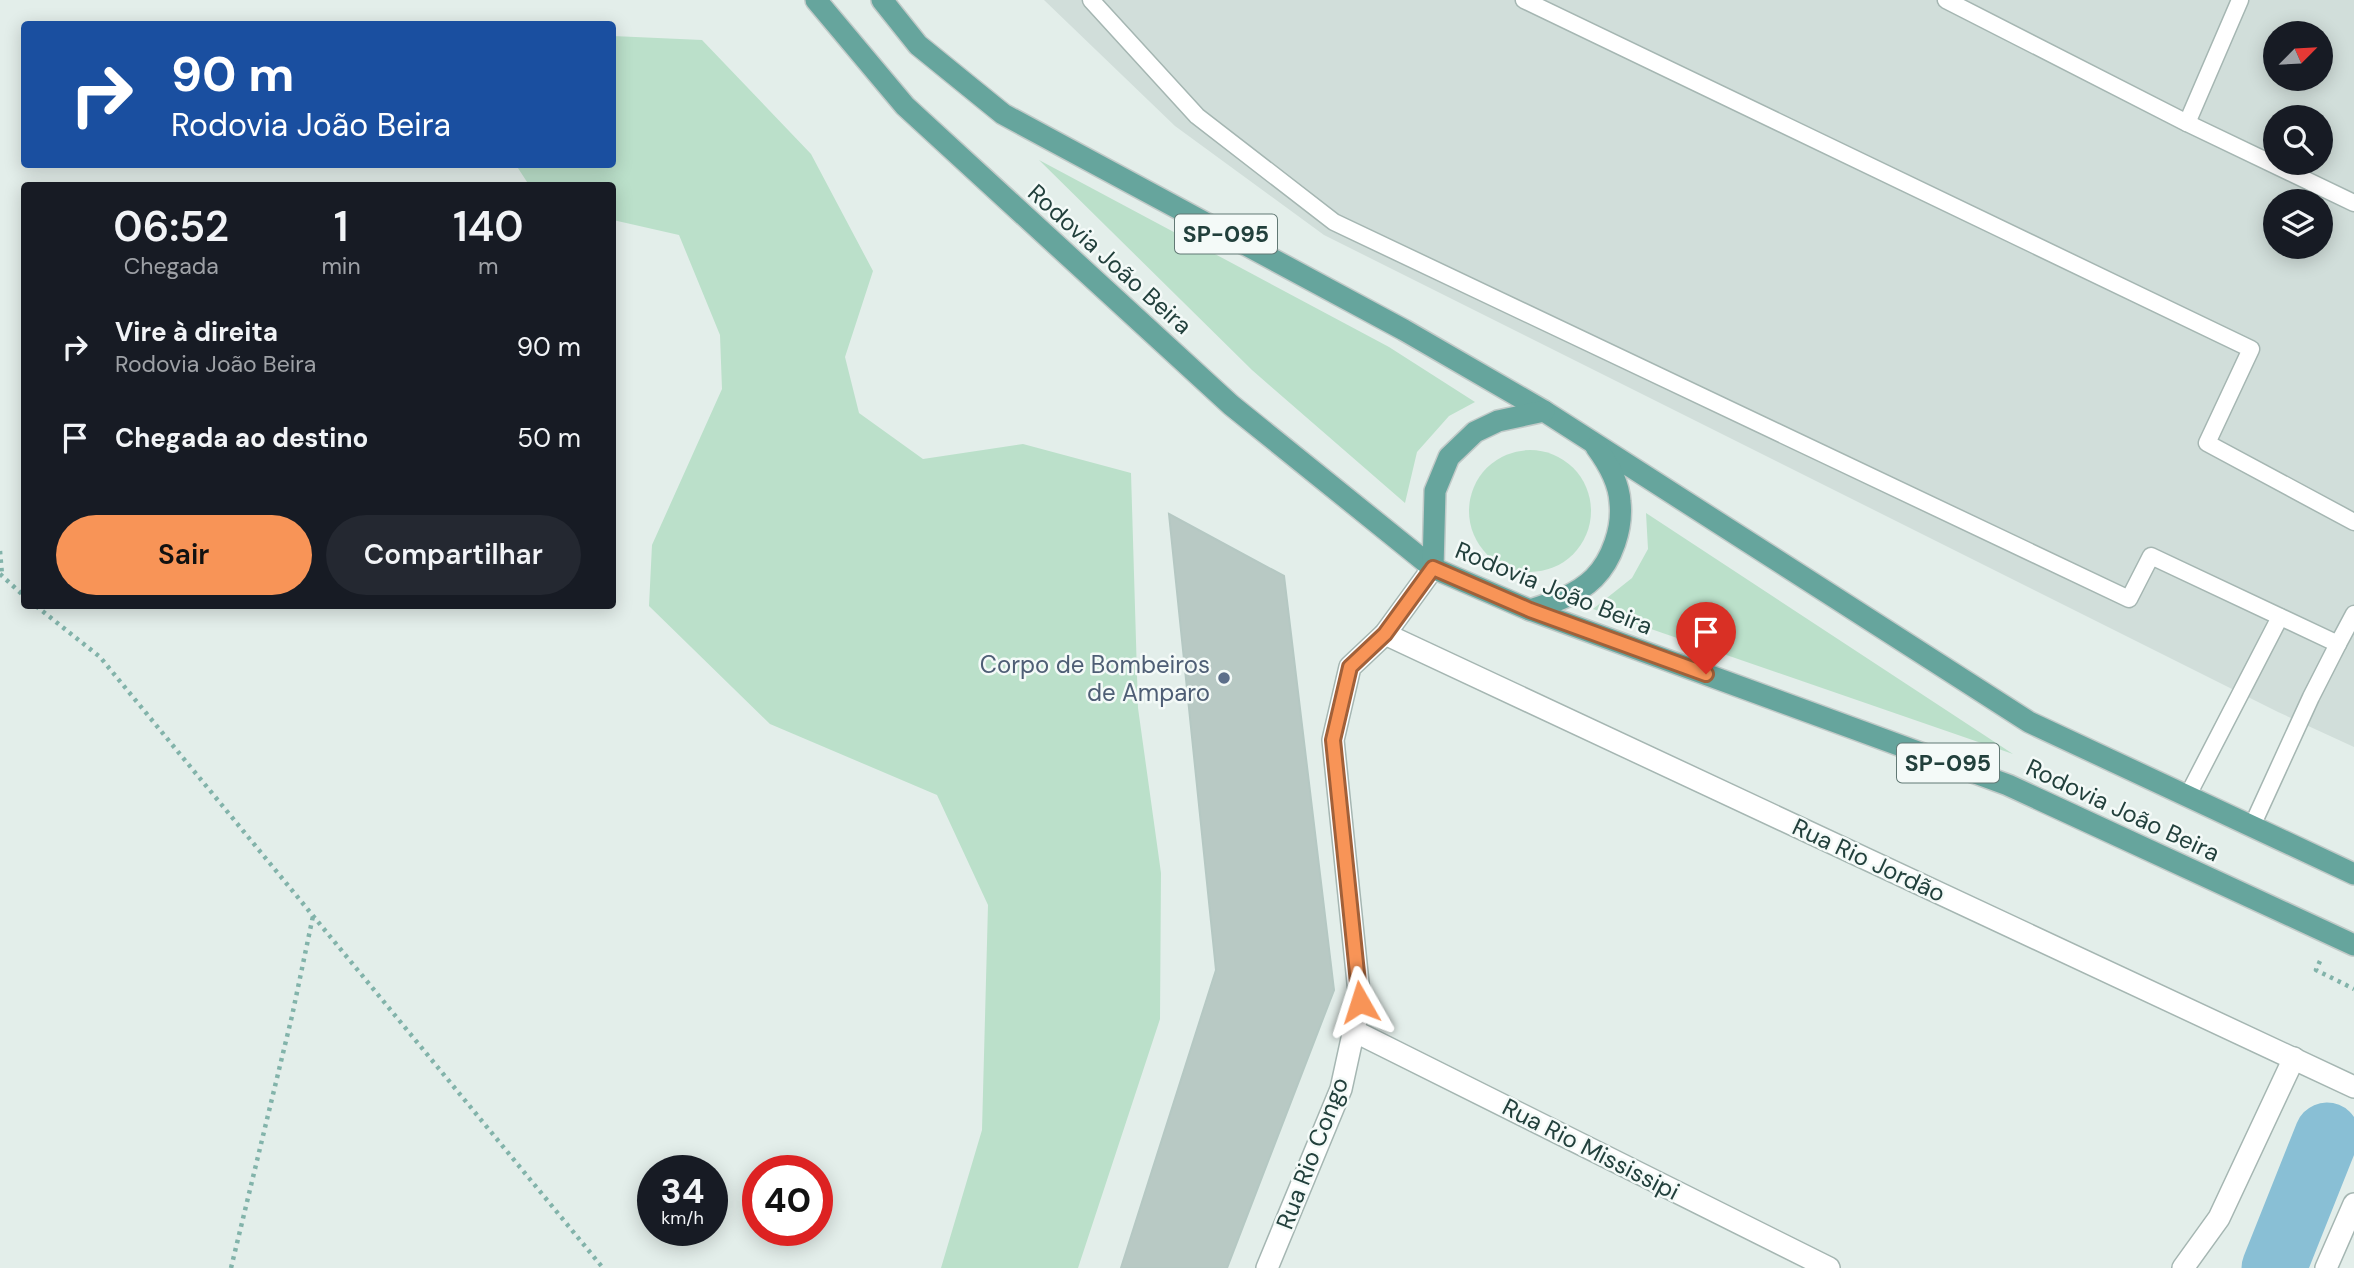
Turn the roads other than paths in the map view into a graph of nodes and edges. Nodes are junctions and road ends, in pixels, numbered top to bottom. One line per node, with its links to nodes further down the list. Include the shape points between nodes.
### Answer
1 (816, 0): 12 (main road, Rodovia João Beira / SP-095, via 905,106 1231,405)
2 (882, 0): 9 (main road, Rodovia João Beira / SP-095, via 918,45 1003,114 1404,330)
3 (1091, 0): 15 (lane, via 1196,116 1334,222 2129,599 2151,556)
4 (1524, 0): 11 (lane, via 2251,349 2207,443)
5 (1946, 0): 7 (lane)
6 (2240, 0): 7 (lane)
7 (2187, 123): 8 (lane)
8 (2354, 203)
9 (1544, 411): 10 (main road, Rodovia João Beira / SP-095); 12 (main road, via 1498,421 1475,432 1449,457 1435,491)
10 (1591, 441): 13 (main road, via 1608,463 1620,502 1616,542 1595,577 1575,592); 18 (main road, Rodovia João Beira / SP-095, via 2029,722)
11 (2354, 522)
12 (1433, 568): 13 (main road, Rodovia João Beira / SP-095); 16 (street, Rua Rio Congo)
13 (1530, 610): 21 (main road, Rodovia João Beira / SP-095, via 2008,785)
14 (2354, 614): 17 (lane)
15 (2280, 617): 17 (lane); 18 (lane)
16 (1385, 634): 22 (street, Rua Rio Congo, via 1350,667 1333,740 1360,1002); 23 (street, Rua Rio Jordão)
17 (2339, 644): 19 (lane)
18 (2188, 796): 19 (main road, Rodovia João Beira / SP-095)
19 (2252, 826): 20 (main road, Rodovia João Beira / SP-095)
20 (2354, 874)
21 (2354, 945)
22 (1354, 1031): 26 (street, Rua Rio Congo, via 1341,1089); 27 (street, Rua Rio Mississipi)
23 (2294, 1058): 24 (street, Rua Rio Jordão); 28 (street, via 2218,1218)
24 (2354, 1087)
25 (2354, 1204): 29 (street)
26 (1266, 1268)
27 (1829, 1268)
28 (2183, 1268)
29 (2326, 1268)

